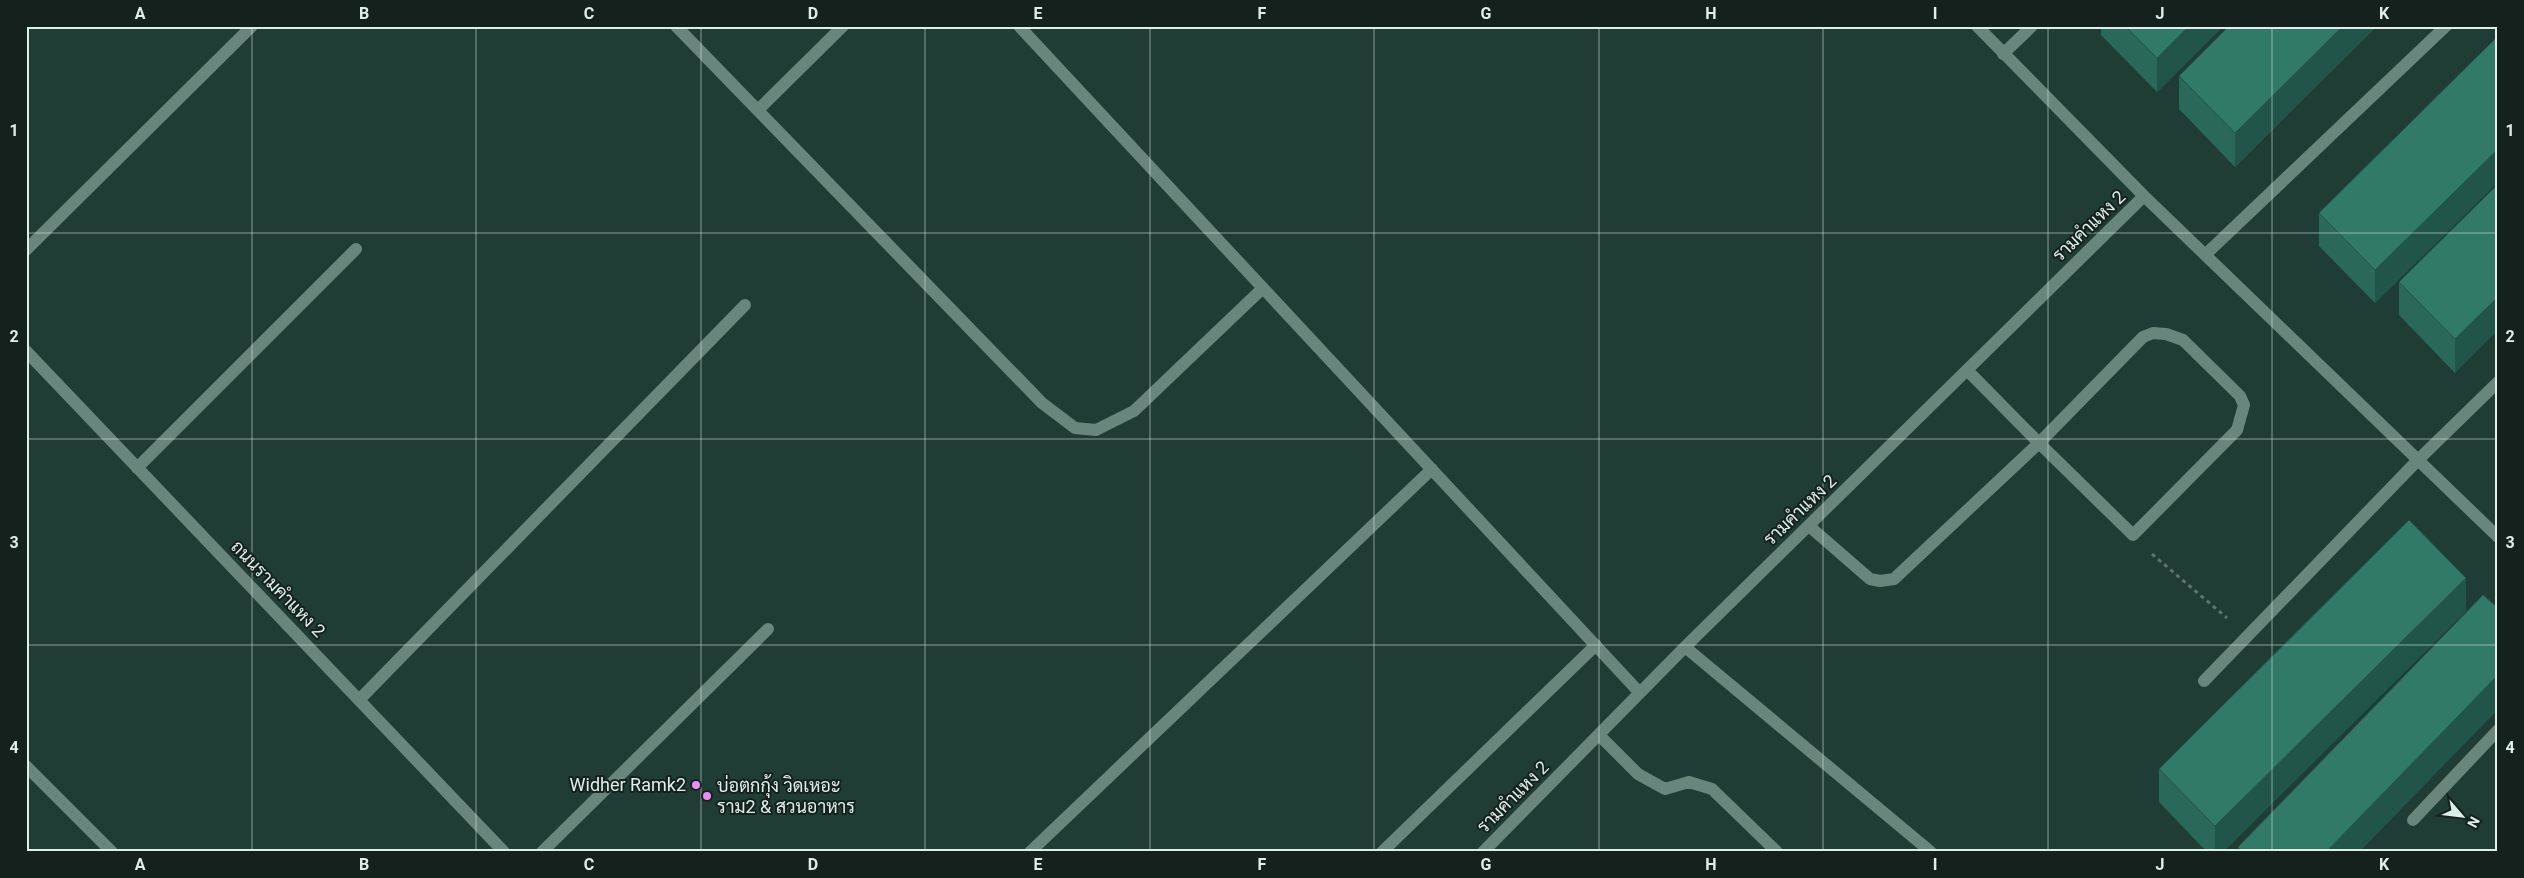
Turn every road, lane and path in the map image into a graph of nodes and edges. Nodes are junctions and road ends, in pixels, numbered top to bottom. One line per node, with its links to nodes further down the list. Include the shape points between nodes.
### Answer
1 (252, 26): 12 (street)
2 (676, 26): 9 (street)
3 (843, 26): 9 (street)
4 (1019, 26): 14 (street)
5 (1977, 26): 8 (street)
6 (2032, 26): 8 (street)
7 (2446, 26): 13 (street)
8 (2004, 54): 10 (street)
9 (758, 110): 14 (street, via 1042,403 1075,428 1096,430 1134,411)
10 (2144, 196): 13 (street); 17 (street, รามคำแหง 2)
11 (356, 249): 21 (street)
12 (26, 250)
13 (2206, 254): 20 (street)
14 (1264, 288): 22 (street)
15 (745, 305): 32 (street)
16 (26, 351): 21 (street, ถนนรามคำแหง 2)
17 (1967, 370): 19 (street); 23 (street, รามคำแหง 2)
18 (2498, 382): 20 (street)
19 (2039, 443): 19 (street, via 2143,337 2154,333 2183,340 2240,396 2244,405 2237,430 2132,535); 23 (street, via 1894,579 1870,579)
20 (2417, 461): 24 (street); 27 (street)
21 (137, 468): 32 (street, ถนนรามคำแหง 2)
22 (1432, 469): 28 (street); 40 (street)
23 (1809, 526): 29 (street, รามคำแหง 2)
24 (2498, 537)
25 (2175, 576): 27 (path)
26 (768, 629): 39 (street)
27 (2248, 636): 30 (street)
28 (1596, 645): 31 (street); 41 (street)
29 (1685, 647): 31 (street, รามคำแหง 2); 44 (street)
30 (2204, 681)
31 (1640, 692): 34 (street, รามคำแหง 2)
32 (360, 699): 38 (street, ถนนรามคำแหง 2)
33 (2498, 730): 36 (street)
34 (1600, 736): 42 (street, รามคำแหง 2); 43 (street, via 1638,774 1665,789 1689,782 1712,789)
35 (26, 766): 37 (street)
36 (2413, 820)
37 (112, 852)
38 (504, 852)
39 (542, 852)
40 (1030, 852)
41 (1382, 852)
42 (1483, 852)
43 (1777, 852)
44 (1931, 852)

